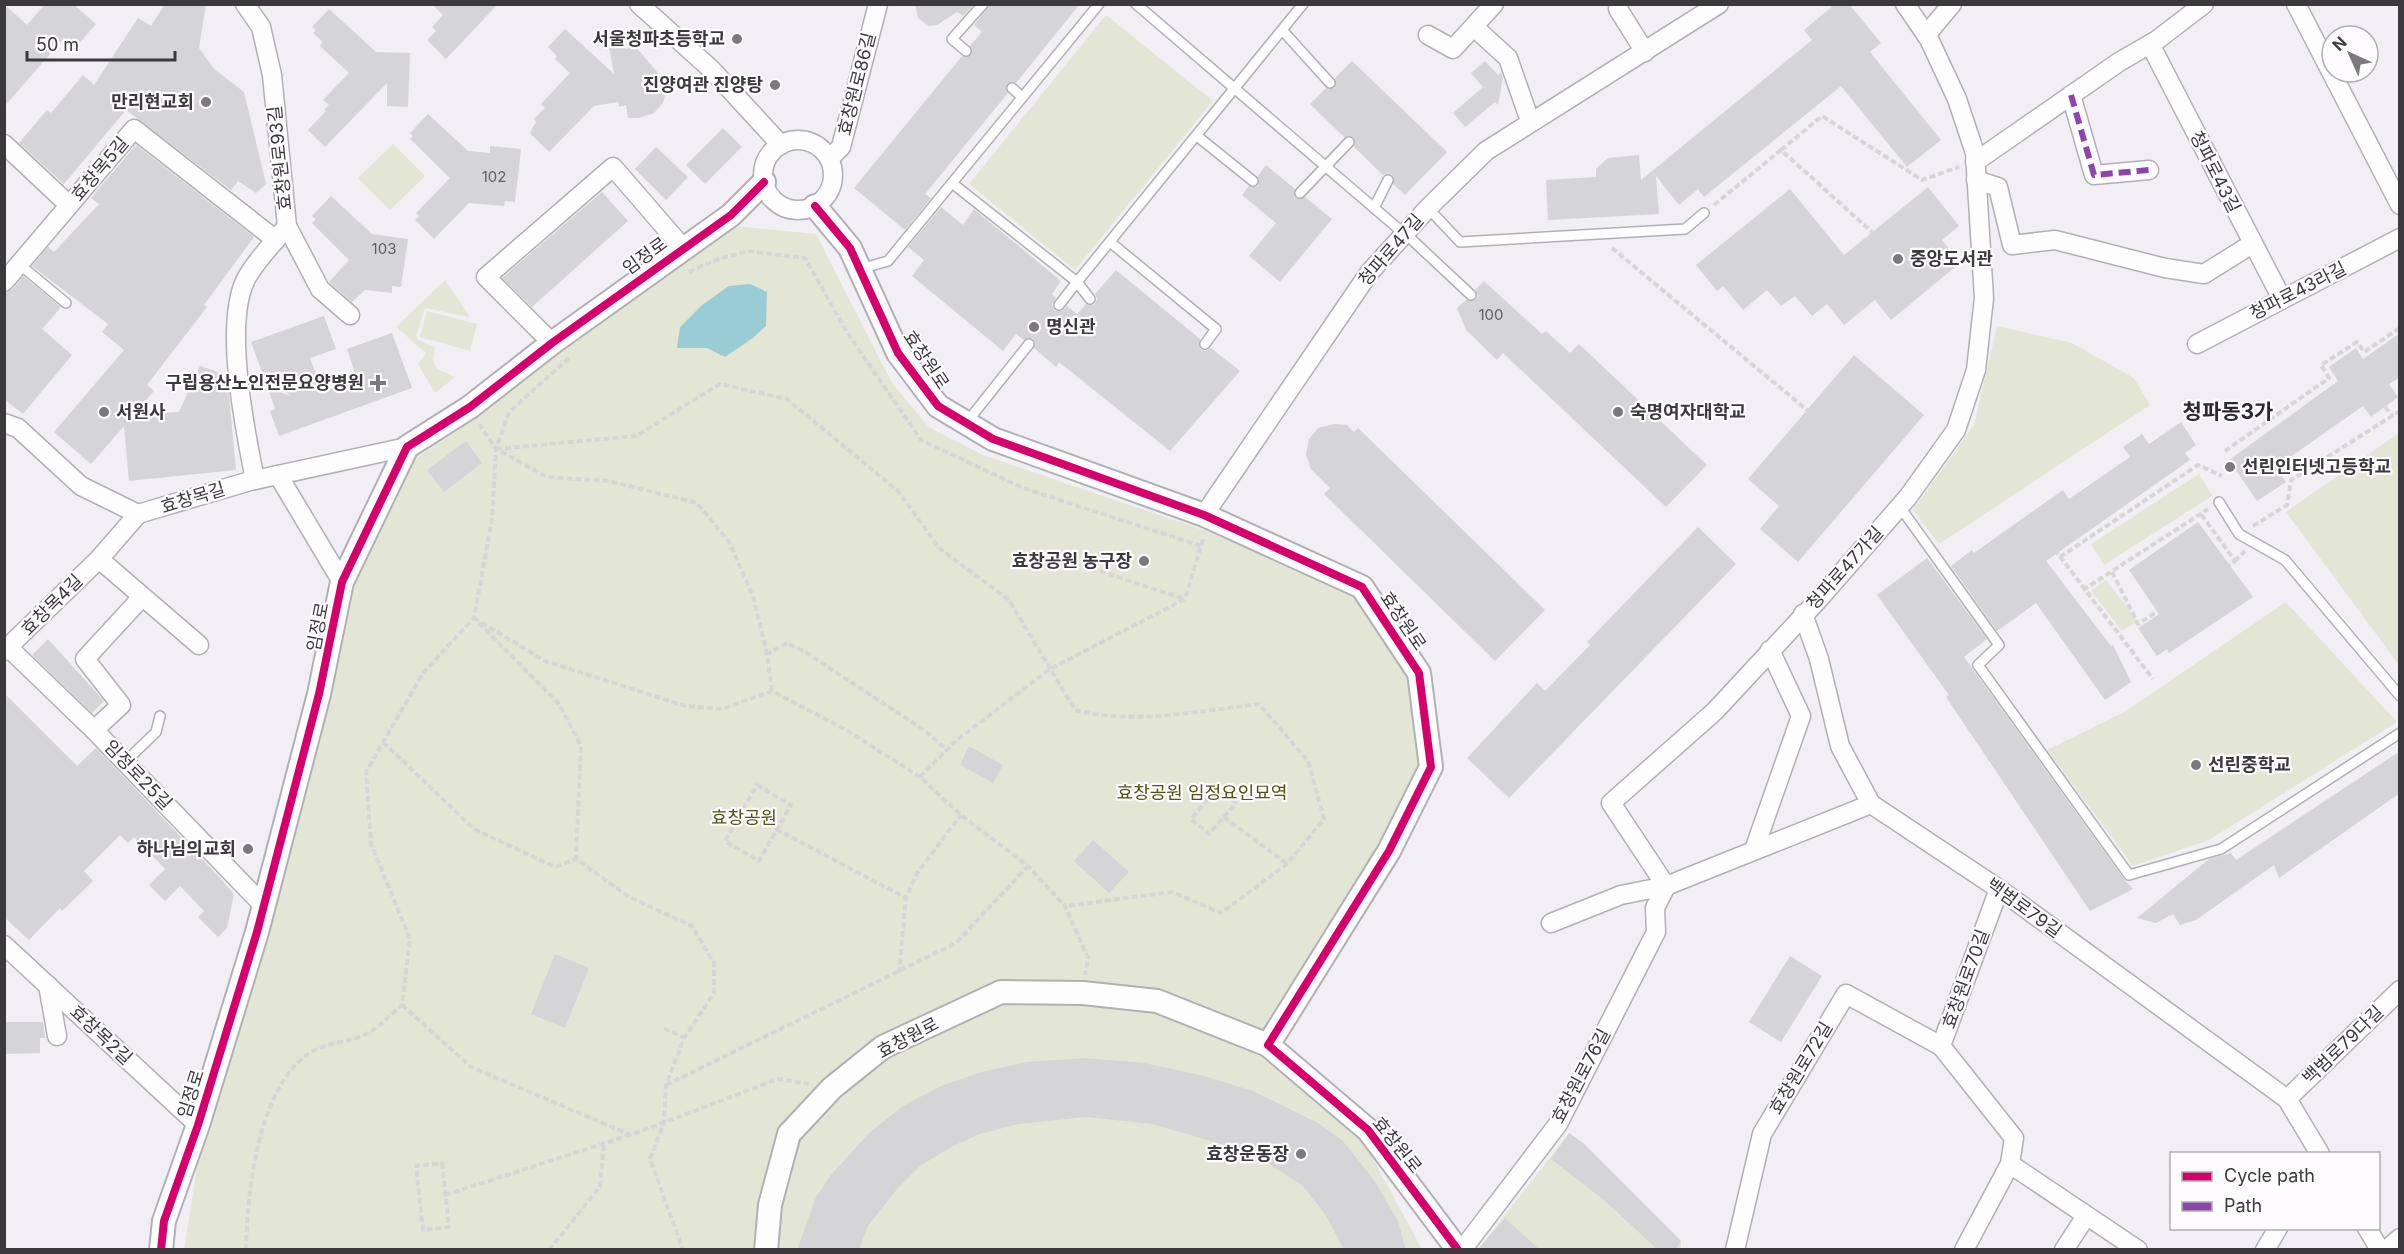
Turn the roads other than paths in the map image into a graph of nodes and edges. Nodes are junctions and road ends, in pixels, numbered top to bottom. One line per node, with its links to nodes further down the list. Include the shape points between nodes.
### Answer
1 (245, 4): 47 (street, 효창원로93길, via 261,27 272,75)
2 (639, 4): 31 (street, via 712,70)
3 (878, 4): 32 (street, 효창원로86길, via 841,147)
4 (983, 4): 20 (lane, via 952,39)
5 (1098, 4): 26 (lane)
6 (1136, 4): 24 (lane)
7 (1302, 4): 16 (lane)
8 (1494, 4): 15 (street)
9 (1619, 4): 21 (street, via 1618,9)
10 (1719, 4): 21 (street, 청파로47길)
11 (1905, 4): 17 (street, 청파로47가길)
12 (1952, 4): 17 (street)
13 (2204, 4): 19 (street)
14 (2296, 4): 41 (street)
15 (1475, 28): 18 (street, via 1453,49); 27 (street, via 1508,58)
16 (1283, 31): 22 (lane); 24 (lane)
17 (1926, 34): 35 (street, 청파로47가길, via 1957,99)
18 (1428, 35)
19 (2150, 44): 25 (street); 50 (street, 청파로43길)
20 (966, 51)
21 (1645, 52): 27 (street, 청파로47길)
22 (1330, 83)
23 (1012, 88): 26 (lane)
24 (1235, 89): 28 (lane); 33 (lane)
25 (2071, 95): 34 (street, via 2094,175); 35 (street)
26 (1022, 97): 39 (lane)
27 (1530, 121): 45 (street, 청파로47길, via 1486,151)
28 (1197, 136): 37 (lane); 49 (lane)
29 (1350, 142): 33 (lane)
30 (4, 144): 42 (street)
31 (781, 145): 32 (street, via 791,141 813,144); 38 (street, via 766,161)
32 (829, 159): 43 (street, via 833,180 830,190)
33 (1325, 166): 40 (lane); 44 (lane)
34 (2149, 170)
35 (1975, 171): 50 (street, via 1998,187 2012,245 2055,240 2204,274); 71 (street, 청파로47가길, via 1984,298 1976,370 1956,430)
36 (1388, 180): 44 (lane)
37 (1253, 181)
38 (764, 182): 43 (street, via 774,201 783,207 794,210); 51 (street, 임정로, via 731,215)
39 (952, 183): 53 (lane, via 888,261); 54 (lane)
40 (1300, 193)
41 (2400, 205)
42 (69, 206): 47 (street, 효창목5길, via 134,129); 52 (street, 효창목5길)
43 (815, 206): 53 (street, 효창원로, via 850,248)
44 (1374, 208): 55 (lane)
45 (1428, 208): 46 (lane, via 1460,242 1685,229); 73 (street, 청파로47길, via 1369,273)
46 (1704, 213)
47 (281, 233): 60 (street, via 320,289); 69 (street, via 246,279 236,307 242,417)
48 (2400, 238): 57 (street, 청파로43라길)
49 (1110, 242): 54 (lane); 63 (lane, via 1216,329)
50 (2253, 244): 57 (street, 청파로43길)
51 (683, 248): 61 (street, 임정로); 61 (street, via 612,168 486,277)
52 (11, 268): 58 (lane, 효창목5길)
53 (860, 269): 66 (street, 효창원로, via 898,353 938,406)
54 (1077, 282): 56 (lane); 59 (lane)
55 (1471, 295)
56 (1090, 299)
57 (2282, 299): 64 (street, 청파로43라길)
58 (66, 303)
59 (1059, 305)
60 (350, 315)
61 (552, 343): 67 (street, 임정로, via 470,407)
62 (1029, 344): 66 (lane)
63 (1205, 344)
64 (2197, 344)
65 (4, 423): 72 (street, 효창목길, via 18,428 81,486)
66 (967, 423): 73 (street, 효창원로, via 993,440)
67 (407, 447): 68 (street, 효창목길); 75 (street, 임정로)
68 (278, 475): 69 (street, 효창목길); 75 (street)
69 (255, 480): 72 (street, 효창목길)
70 (2219, 502): 81 (lane, via 2239,534 2285,560)
71 (1900, 507): 77 (street, 청파로47가길); 84 (lane, via 1999,645 1978,665 2129,875 2221,849)
72 (138, 514): 74 (street, 효창목4길)
73 (1204, 515): 96 (street, 효창원로, via 1362,588 1419,673 1431,767 1389,851)
74 (99, 559): 76 (street); 79 (street, 효창목4길)
75 (342, 582): 90 (street, 임정로, via 319,694)
76 (142, 597): 78 (street); 83 (street, via 86,659 121,705)
77 (1803, 614): 80 (street, 청파로47가길); 86 (street, 백범로79길, via 1839,746)
78 (199, 645)
79 (7, 650): 83 (street, 임정로25길)
80 (1770, 650): 87 (street, via 1801,716); 88 (street, 청파로47가길, via 1716,711 1611,802)
81 (2400, 696)
82 (160, 716): 85 (lane, via 156,732)
83 (94, 730): 85 (street, 임정로25길)
84 (2400, 733)
85 (125, 762): 90 (street, 임정로25길)
86 (1872, 804): 87 (street); 89 (street, 백범로79길)
87 (1754, 850): 88 (street)
88 (1666, 886): 91 (street, via 1621,895); 108 (street, 효창원로76길, via 1655,908 1656,932 1558,1124)
89 (1999, 889): 97 (street, 효창원로70길); 98 (street, 백범로79길)
90 (264, 906): 99 (street, 임정로)
91 (1551, 923)
92 (4, 945): 93 (street, 효창목2길)
93 (48, 985): 95 (street); 99 (street, 효창목2길)
94 (2400, 990): 98 (street, 백범로79다길)
95 (57, 1036)
96 (1269, 1045): 107 (street, 효창원로, via 1156,1001 1083,993 1000,992 883,1047 832,1088 789,1134 770,1205); 108 (street, 효창원로, via 1368,1130)
97 (1941, 1046): 101 (street, 효창원로70길, via 2014,1138); 109 (street, 효창원로72길, via 1846,994 1762,1134)
98 (2286, 1099): 100 (street, 백범로79길)
99 (198, 1125): 106 (street, 임정로, via 164,1221)
100 (2319, 1152)
101 (2010, 1164): 102 (street); 110 (street, 효창원로70길)
102 (2086, 1216): 111 (street); 112 (street)
103 (2277, 1230): 113 (street)
104 (2368, 1230): 114 (street)
105 (2400, 1238): 115 (street)
106 (161, 1250)
107 (766, 1250)
108 (1460, 1250)
109 (1735, 1250)
110 (1964, 1250)
111 (2064, 1250)
112 (2138, 1250)
113 (2265, 1250)
114 (2380, 1250)
115 (2386, 1250)

